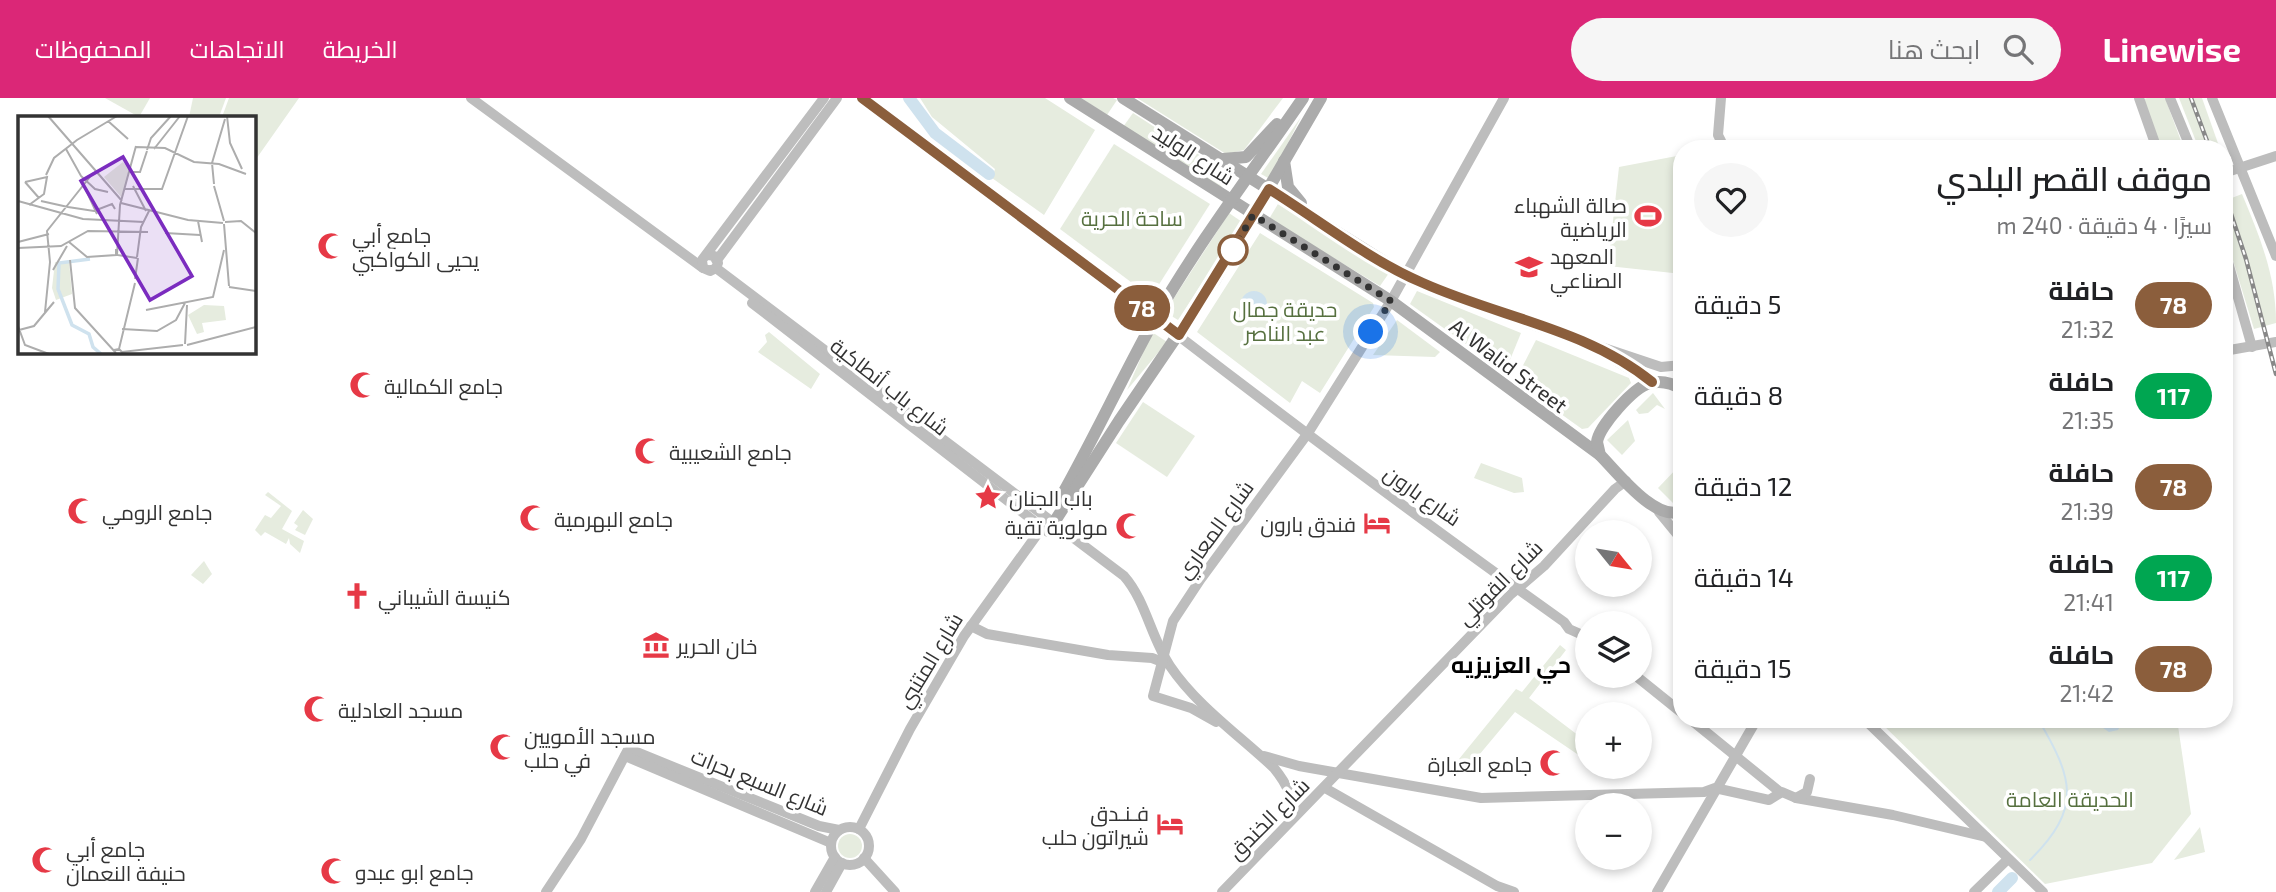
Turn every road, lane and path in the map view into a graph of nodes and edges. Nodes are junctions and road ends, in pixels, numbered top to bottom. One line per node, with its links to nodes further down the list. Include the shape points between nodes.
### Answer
1 (471, 98): 30 (main road, via 687,253)
2 (824, 98): 30 (main road)
3 (837, 98): 30 (main road)
4 (862, 98): 34 (main road, شارع بارون)
5 (1070, 98): 26 (main road, شارع الوليد)
6 (1124, 98): 20 (main road)
7 (1302, 98): 20 (main road, via 1246,157); 24 (main road)
8 (1321, 98): 21 (main road, شارع المتنبي)
9 (1504, 98): 31 (main road, شارع المعاري)
10 (1721, 98): 14 (main road)
11 (2139, 98): 15 (main road)
12 (2170, 98): 16 (main road)
13 (2212, 98): 17 (main road)
14 (1720, 140)
15 (2154, 140)
16 (2187, 140)
17 (2230, 140)
18 (2233, 148): 22 (main road)
19 (2276, 156): 22 (main road)
20 (1220, 159): 24 (main road)
21 (1284, 161): 25 (main road, شارع المتنبي); 28 (main road, via 1291,194)
22 (2241, 167): 23 (main road); 29 (main road)
23 (2233, 170)
24 (1248, 176): 25 (main road); 26 (main road)
25 (1269, 189): 27 (main road, شارع المتنبي); 28 (main road)
26 (1231, 201): 27 (main road, شارع الوليد); 34 (main road)
27 (1253, 215): 33 (main road, Al Walid Street); 35 (main road, شارع المتنبي)
28 (1318, 220): 31 (main road)
29 (2276, 256)
30 (711, 265): 48 (main road, شارع باب أنطاكية); 48 (main road, شارع باب أنطاكية)
31 (1407, 276): 33 (main road, شارع المعاري); 36 (main road)
32 (2233, 280): 38 (main road)
33 (1391, 301): 43 (main road, شارع المعاري); 44 (main road, Al Walid Street)
34 (1155, 318): 35 (main road, شارع بارون); 48 (main road)
35 (1179, 335): 43 (main road, شارع بارون); 48 (main road, شارع المتنبي)
36 (1589, 343): 40 (main road, via 1661,367); 41 (main road)
37 (2275, 343): 38 (main road)
38 (2252, 347): 39 (main road)
39 (2233, 350)
40 (1673, 366)
41 (1652, 382): 42 (main road); 44 (main road, via 1639,389 1601,429)
42 (1673, 385)
43 (1308, 433): 50 (main road, شارع بارون); 54 (main road, شارع المعاري, via 1174,621)
44 (1600, 455): 45 (main road, Al Walid Street)
45 (1626, 481): 46 (main road, Al Walid Street); 50 (main road, شارع القوتلي)
46 (1659, 512): 47 (main road); 49 (main road)
47 (1673, 514)
48 (1048, 526): 51 (main road, شارع المتنبي); 53 (main road, via 988,613); 54 (main road, via 1129,582)
49 (1673, 529)
50 (1517, 588): 52 (main road, شارع بارون); 64 (main road, شارع القوتلي)
51 (971, 626): 53 (main road); 71 (main road, شارع المتنبي, via 910,729)
52 (1575, 632)
53 (987, 634): 54 (main road)
54 (1164, 663): 60 (main road); 60 (main road, via 1153,696 1197,711)
55 (1651, 688): 56 (main road)
56 (1673, 706)
57 (1702, 728): 63 (main road)
58 (1751, 728): 63 (main road)
59 (1873, 728): 73 (main road)
60 (1238, 736): 62 (main road)
61 (629, 749): 72 (main road, شارع السبع بحرات, via 818,826); 74 (main road, شارع السبع بحرات); 79 (main road, via 581,839)
62 (1258, 753): 64 (main road); 70 (main road, via 1289,789)
63 (1735, 754): 67 (main road); 68 (main road)
64 (1341, 771): 66 (main road, شارع الخندق); 67 (main road, via 1482,798 1704,792)
65 (1810, 779): 69 (main road, via 1807,792)
66 (1325, 788): 70 (main road, شارع الخندق); 84 (main road)
67 (1715, 788): 68 (main road, via 1766,800); 85 (main road)
68 (1780, 792): 69 (main road)
69 (1796, 798): 73 (main road)
70 (1292, 819): 83 (main road, شارع الخندق)
71 (859, 829): 72 (main road); 75 (main road, via 868,843)
72 (839, 830): 74 (main road)
73 (1986, 837): 76 (main road)
74 (831, 843): 77 (main road)
75 (864, 858): 77 (main road, via 852,864); 82 (main road)
76 (2008, 859): 78 (main road); 86 (main road)
77 (839, 860): 80 (main road); 81 (main road)
78 (2034, 889)
79 (546, 892)
80 (815, 892)
81 (826, 892)
82 (895, 892)
83 (1222, 892)
84 (1514, 892)
85 (1657, 892)
86 (1974, 892)

